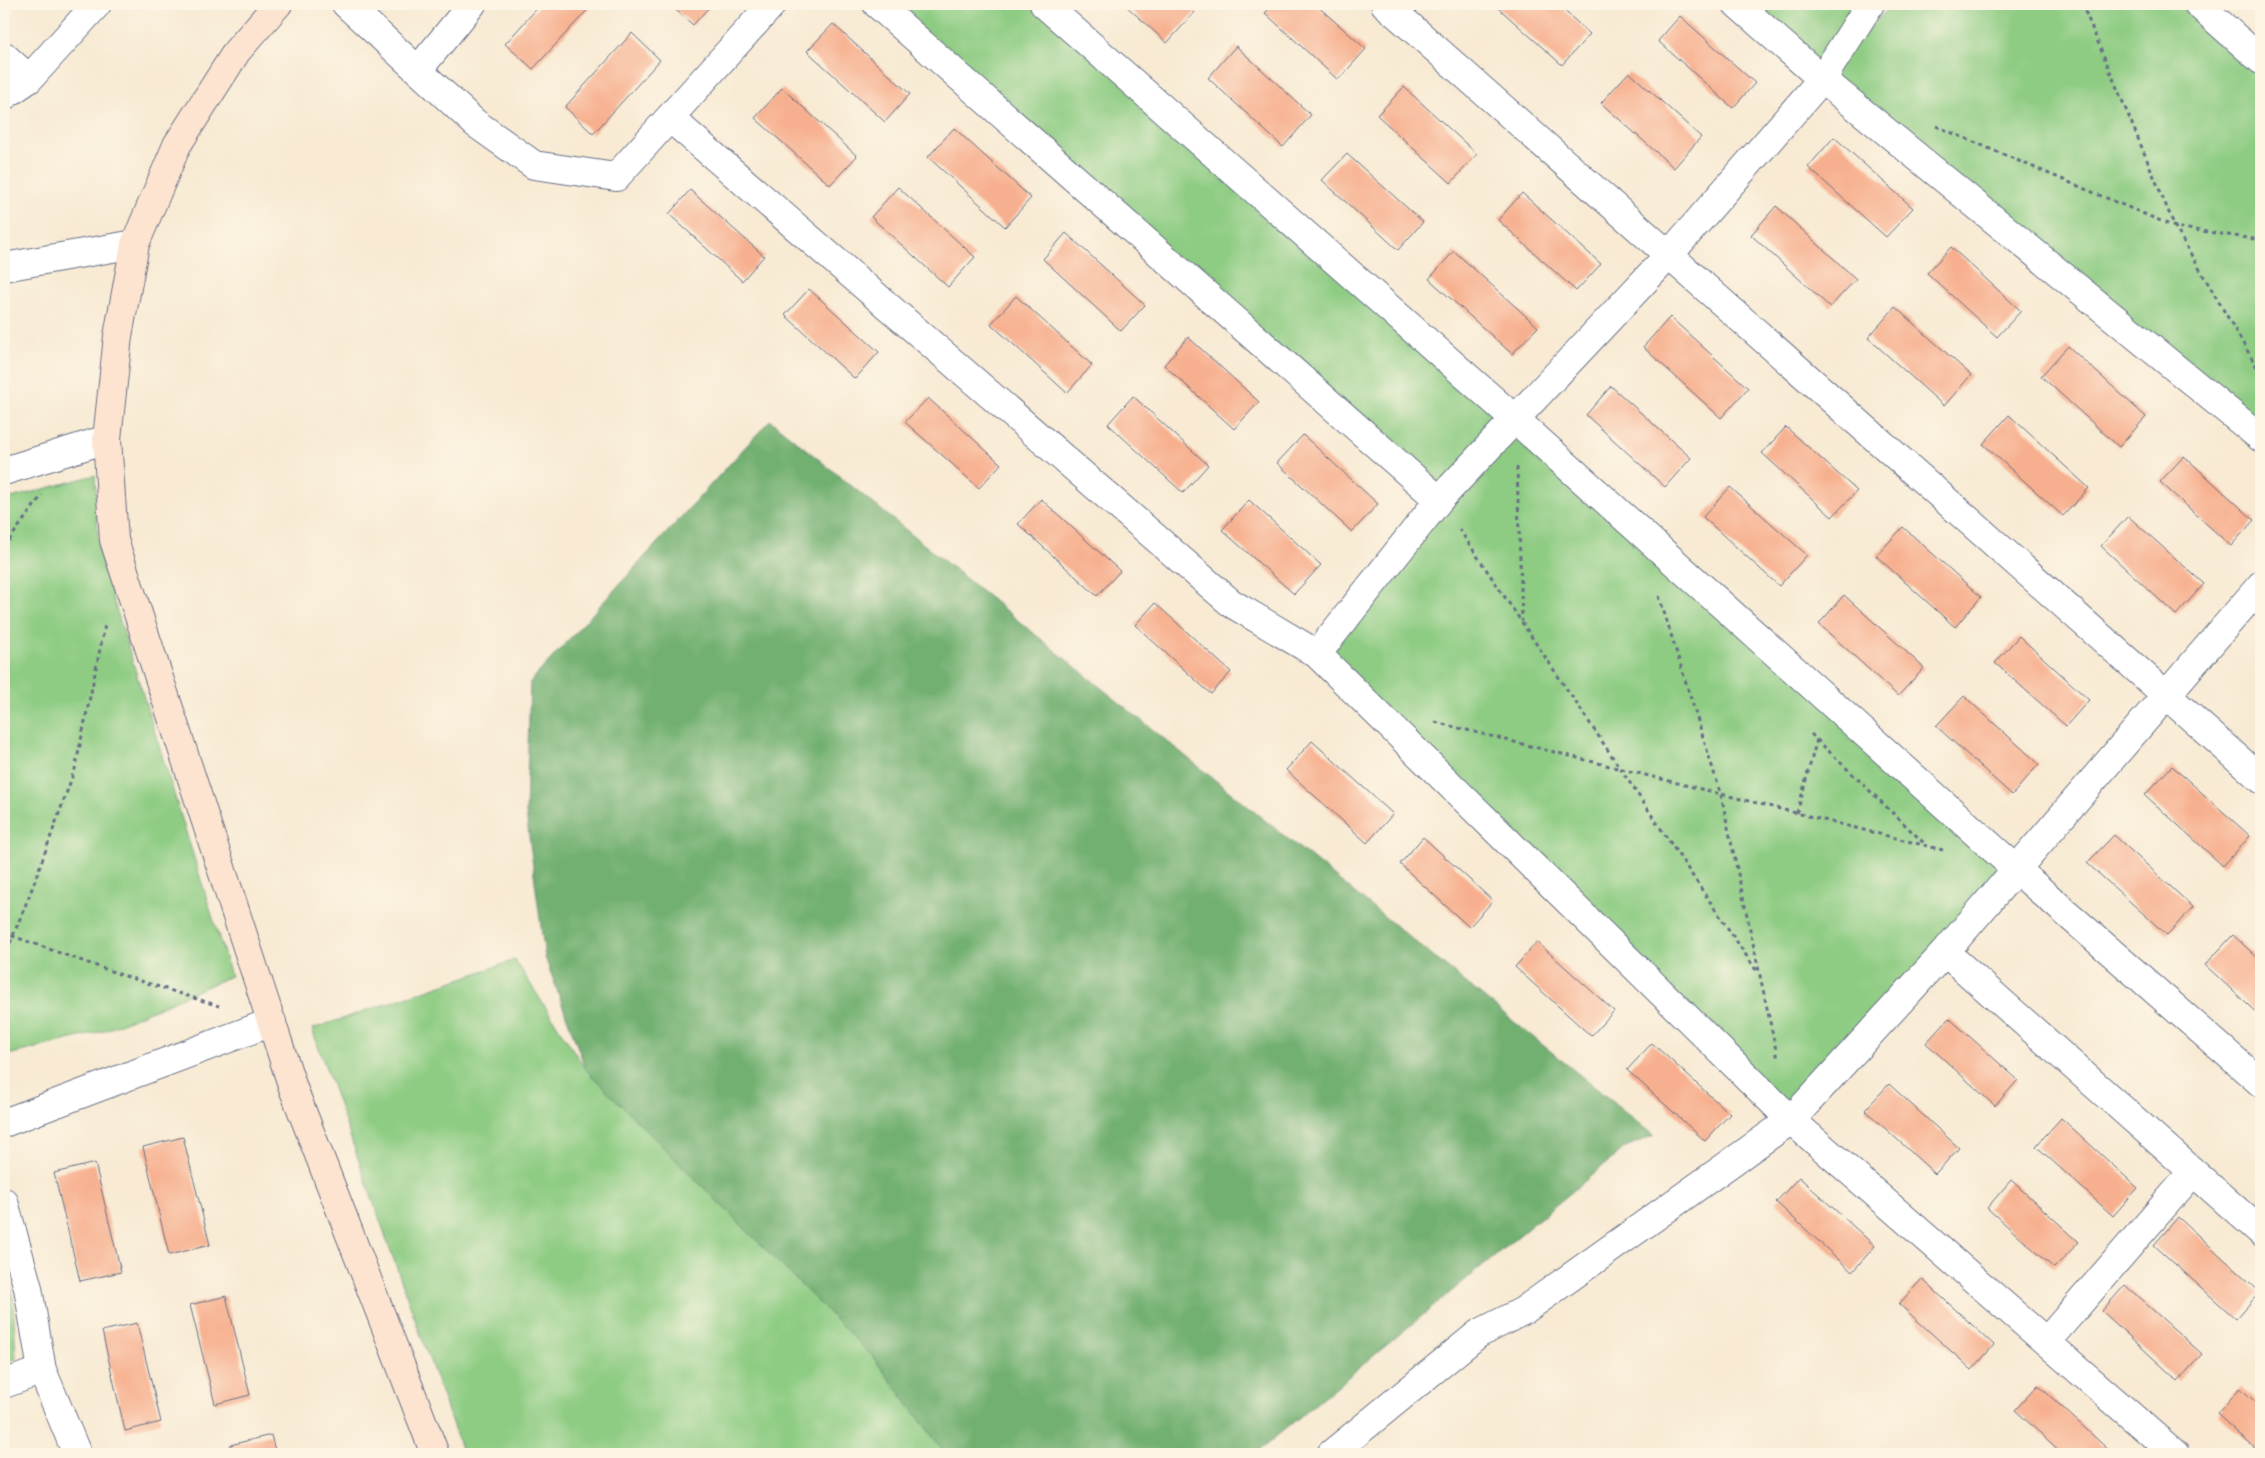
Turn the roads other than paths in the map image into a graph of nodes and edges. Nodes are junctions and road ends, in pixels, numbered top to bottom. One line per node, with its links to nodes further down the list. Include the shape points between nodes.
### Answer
1 (97, 4): 15 (street)
2 (278, 4): 19 (street, via 237,51 177,145)
3 (346, 4): 14 (street)
4 (472, 4): 14 (street)
5 (772, 4): 18 (street)
6 (877, 4): 26 (street)
7 (1044, 4): 22 (street)
8 (1385, 4): 20 (street)
9 (1737, 4): 16 (street)
10 (1870, 4): 16 (street)
11 (2198, 4): 13 (street)
12 (4, 56): 15 (street)
13 (2261, 60)
14 (418, 70): 18 (street, via 475,123 534,165 616,177)
15 (29, 79): 17 (street)
16 (1822, 79): 20 (street); 24 (street)
17 (4, 96)
18 (670, 118): 28 (street, via 1231,603)
19 (135, 244): 21 (street); 23 (street, via 118,336)
20 (1668, 256): 22 (street); 29 (street)
21 (4, 267)
22 (1516, 420): 26 (street); 31 (street)
23 (107, 438): 25 (street); 33 (street, via 114,540)
24 (2261, 438)
25 (4, 470)
26 (1439, 500): 28 (street)
27 (2261, 584): 29 (street)
28 (1317, 654): 35 (street)
29 (2167, 696): 30 (street); 31 (street)
30 (2261, 780)
31 (2016, 869): 32 (street); 34 (street)
32 (1945, 952): 35 (street); 37 (street)
33 (272, 1022): 36 (street); 44 (street, via 293,1088)
34 (2261, 1083)
35 (1791, 1120): 40 (street); 45 (street, via 1523,1311 1478,1334)
36 (4, 1123)
37 (2193, 1172): 39 (street); 40 (street)
38 (4, 1202): 41 (street, via 28,1288)
39 (2261, 1232)
40 (2046, 1342): 46 (street)
41 (42, 1370): 42 (street); 43 (street)
42 (4, 1384)
43 (78, 1454)
44 (435, 1454)
45 (1331, 1454)
46 (2175, 1454)

